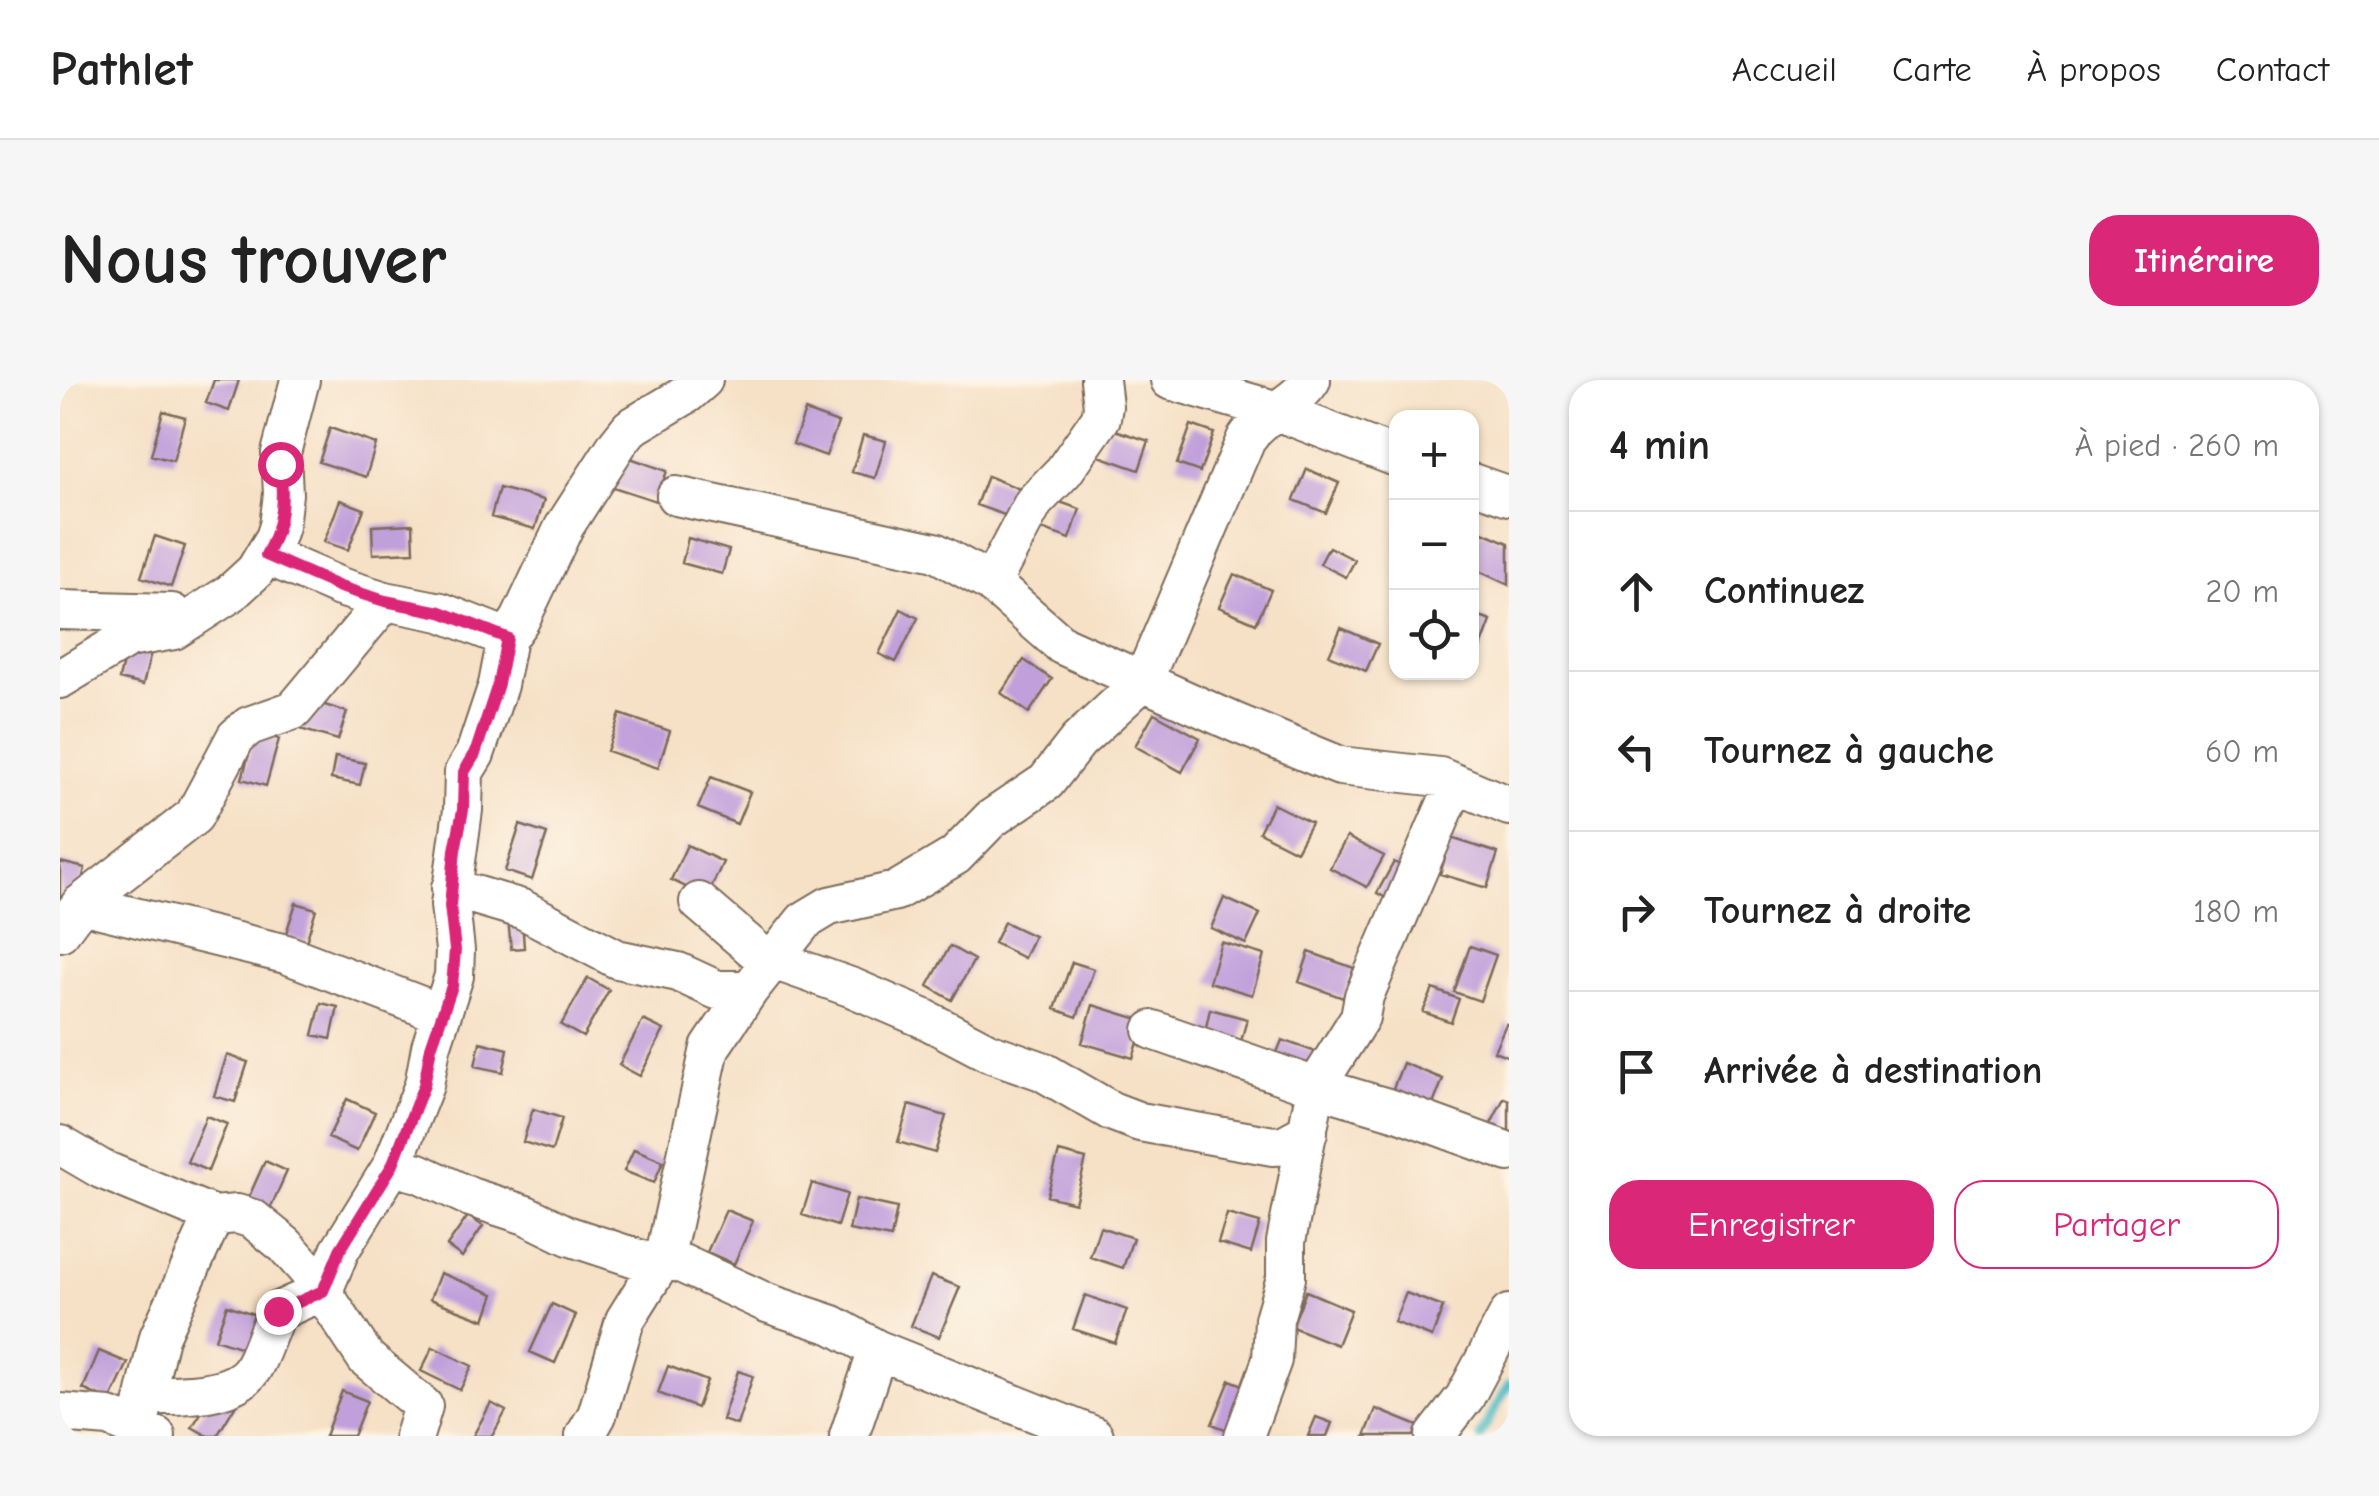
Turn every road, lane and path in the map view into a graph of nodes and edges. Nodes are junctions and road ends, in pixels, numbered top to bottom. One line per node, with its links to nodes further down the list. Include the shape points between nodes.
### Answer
1 (300, 380): 11 (street, via 281,452 279,526)
2 (703, 380): 16 (street, via 618,443 564,527)
3 (1100, 380): 12 (street, via 1101,418 1034,502)
4 (1170, 380): 6 (street)
5 (1311, 380): 6 (street, via 1299,397)
6 (1274, 410): 7 (street); 18 (street, via 1253,428 1233,463)
7 (1389, 454)
8 (1479, 485): 10 (street)
9 (676, 496): 12 (street, via 935,552)
10 (1509, 496)
11 (266, 555): 13 (street); 15 (street, via 242,584)
12 (991, 583): 18 (street, via 1062,644)
13 (385, 601): 16 (street, via 441,612); 23 (street, via 294,710 236,737 194,816)
14 (60, 610): 15 (street, via 182,613)
15 (192, 619): 17 (street, via 174,630 118,642)
16 (507, 638): 21 (street, via 498,684 464,772)
17 (60, 679)
18 (1143, 680): 19 (street, via 1340,766 1432,775); 24 (street, via 1078,741 1046,782 991,819 955,856 892,892 824,909 800,924)
19 (1456, 784): 20 (street); 27 (street, via 1360,1016)
20 (1509, 806)
21 (451, 888): 24 (street, via 522,908 617,959 678,972 717,990); 25 (street, via 454,976)
22 (698, 902): 24 (street, via 762,956)
23 (71, 918): 25 (street, via 286,954)
24 (760, 975): 28 (street, via 852,988 1140,1122 1274,1146); 33 (street, via 710,1048)
25 (442, 1014): 31 (street, via 424,1085)
26 (1153, 1030): 27 (street)
27 (1316, 1087): 28 (street); 30 (street)
28 (1308, 1132): 44 (street, via 1272,1360)
29 (60, 1146): 32 (street)
30 (1509, 1152)
31 (392, 1166): 33 (street, via 569,1236); 34 (street)
32 (214, 1216): 34 (street, via 253,1219); 39 (street, via 159,1338)
33 (661, 1261): 36 (street, via 833,1325); 41 (street, via 625,1320)
34 (323, 1291): 38 (street, via 366,1358); 39 (street, via 278,1311 245,1378 190,1396)
35 (1509, 1314): 45 (street, via 1465,1397)
36 (878, 1350): 42 (street); 43 (street)
37 (60, 1412): 39 (street)
38 (419, 1421): 40 (street)
39 (145, 1424)
40 (446, 1436)
41 (586, 1436)
42 (849, 1436)
43 (1094, 1436)
44 (1244, 1436)
45 (1435, 1436)

